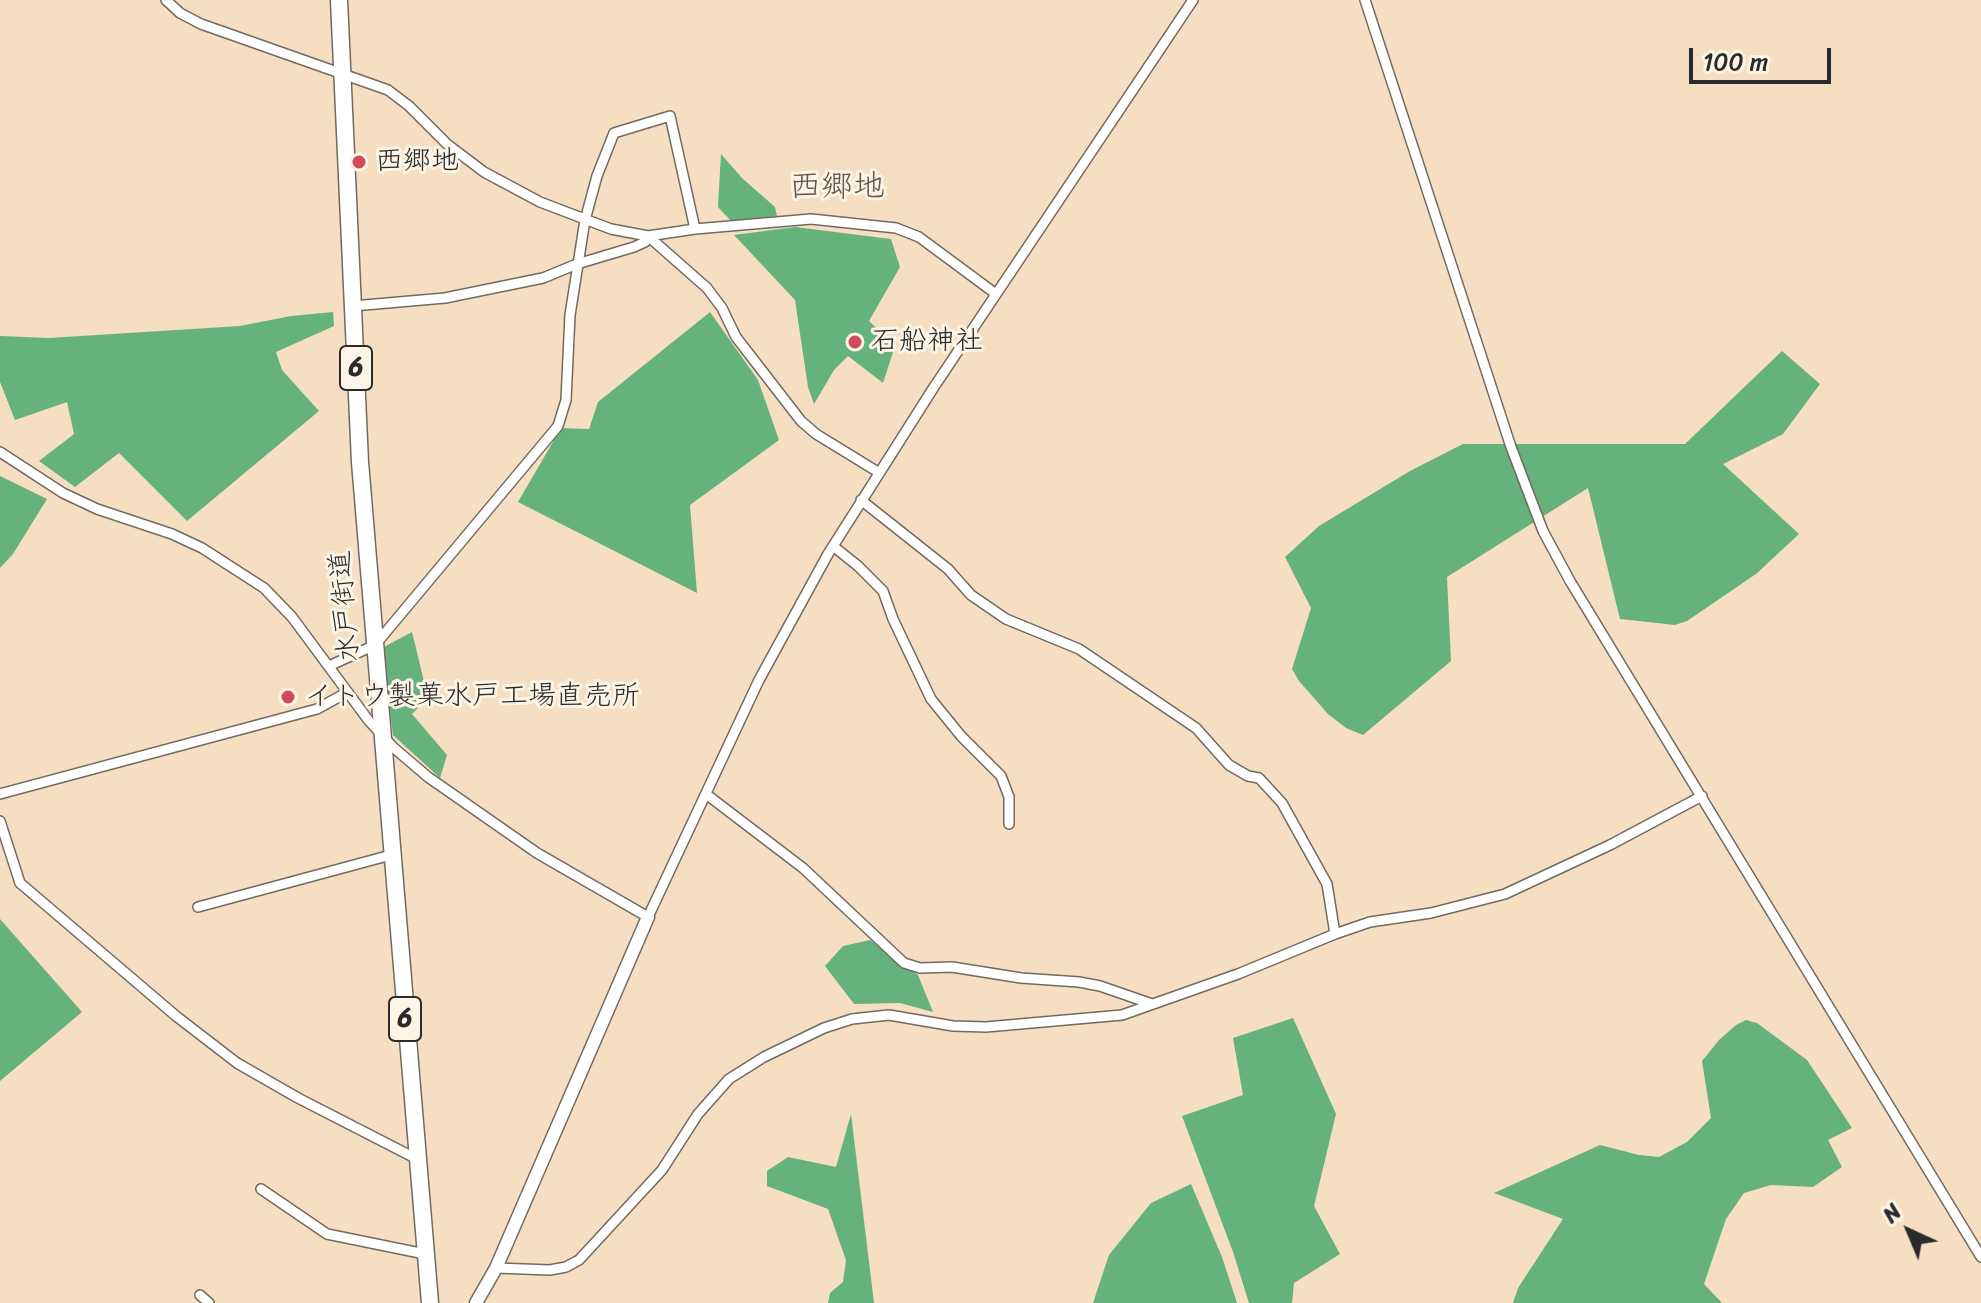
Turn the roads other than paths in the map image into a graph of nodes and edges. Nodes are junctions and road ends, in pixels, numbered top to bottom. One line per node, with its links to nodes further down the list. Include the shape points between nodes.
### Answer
1 (166, 0): 5 (street, via 201,24)
2 (339, 0): 5 (highway, 水戸街道 / 6)
3 (1193, 0): 10 (street)
4 (1365, 0): 22 (street, via 1529,500 1570,581)
5 (342, 74): 6 (street, via 399,96 468,162 513,190); 11 (highway, 水戸街道 / 6)
6 (585, 220): 7 (street, via 614,133 670,116); 8 (street); 9 (street)
7 (695, 229): 8 (street); 10 (street, via 811,219 896,228 919,237)
8 (648, 236): 9 (street, via 634,247); 13 (street, via 707,288 736,337 801,421)
9 (577, 264): 11 (street, via 543,278 445,298); 16 (street, via 566,400 558,426)
10 (996, 294): 13 (street)
11 (353, 306): 16 (highway, 水戸街道 / 6)
12 (0, 452): 17 (street, via 63,493 202,548 264,588)
13 (878, 472): 14 (street)
14 (861, 500): 15 (street); 28 (street, via 948,569 971,595 1006,619 1079,649 1196,728 1229,765 1259,778 1282,803 1327,884)
15 (833, 546): 21 (street, via 759,680); 24 (street, via 883,591 931,699 1001,776 1009,797)
16 (375, 645): 17 (street); 19 (highway, 水戸街道 / 6)
17 (329, 666): 18 (street)
18 (346, 693): 19 (street); 20 (street, via 317,709)
19 (383, 736): 25 (highway, 水戸街道 / 6); 27 (street, via 464,805)
20 (0, 794)
21 (706, 794): 27 (street); 29 (street, via 803,868 904,963 1079,982)
22 (1702, 796): 28 (street, via 1505,894); 33 (street)
23 (0, 821): 30 (street, via 20,883 176,1016 237,1063)
24 (1009, 824)
25 (391, 855): 26 (street); 30 (highway, 水戸街道 / 6)
26 (198, 907)
27 (648, 917): 34 (street)
28 (1335, 934): 29 (street)
29 (1152, 1004): 34 (street, via 1122,1015 1010,1026 953,1026 889,1015 824,1028 729,1079 698,1114 662,1170 579,1260 550,1270)
30 (417, 1159): 32 (highway, 水戸街道 / 6)
31 (261, 1189): 32 (street, via 327,1234)
32 (425, 1254): 37 (highway, 水戸街道 / 6)
33 (1981, 1257)
34 (496, 1268): 38 (street)
35 (200, 1295): 36 (street)
36 (209, 1303)
37 (430, 1303)
38 (476, 1303)

